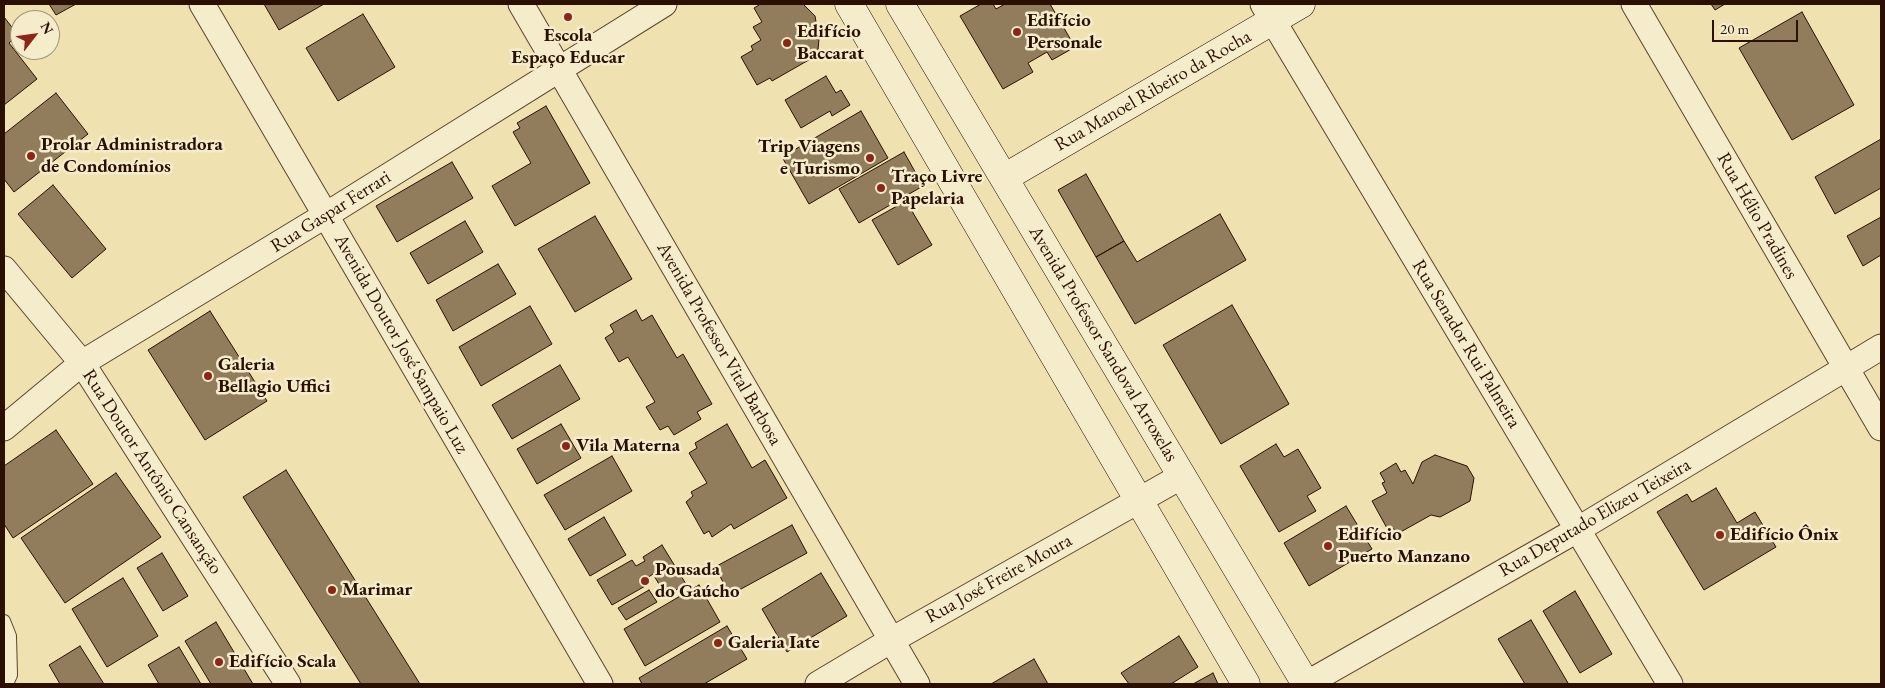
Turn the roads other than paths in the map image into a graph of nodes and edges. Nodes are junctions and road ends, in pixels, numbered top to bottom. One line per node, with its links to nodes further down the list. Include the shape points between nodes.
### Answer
1 (202, 4): 11 (street, Avenida Doutor José Sampaio Luz)
2 (521, 4): 9 (street, Avenida Professor Vital Barbosa)
3 (664, 4): 9 (street, Rua Gaspar Ferrari)
4 (849, 4): 19 (street)
5 (900, 4): 10 (street, Avenida Professor Sandoval Arroxelas)
6 (1301, 4): 8 (street, Rua Manoel Ribeiro da Rocha)
7 (1634, 4): 15 (street, Rua Hélio Pradines)
8 (1268, 12): 10 (street, Rua Manoel Ribeiro da Rocha); 20 (street, Rua Senador Rui Palmeira)
9 (559, 69): 11 (street, Rua Gaspar Ferrari); 22 (street, Avenida Professor Vital Barbosa)
10 (1004, 178): 18 (street, Avenida Professor Sandoval Arroxelas)
11 (326, 215): 14 (street, Rua Gaspar Ferrari); 25 (street, Avenida Doutor José Sampaio Luz)
12 (4, 269): 14 (street, Rua Doutor Antônio Cansanção)
13 (1881, 347): 15 (street, Rua Deputado Elizeu Teixeira)
14 (82, 364): 16 (street, Rua Gaspar Ferrari); 24 (street, Rua Doutor Antônio Cansanção)
15 (1846, 368): 17 (street, Rua Hélio Pradines); 20 (street, Rua Deputado Elizeu Teixeira)
16 (4, 428)
17 (1881, 428)
18 (1182, 476): 19 (street, Rua José Freire Moura); 29 (street, Avenida Professor Sandoval Arroxelas)
19 (1139, 501): 22 (street, Rua José Freire Moura); 28 (street)
20 (1577, 530): 29 (street, Rua Deputado Elizeu Teixeira); 30 (street, Rua Senador Rui Palmeira)
21 (4, 621): 23 (lane, via 10,636 11,675)
22 (890, 640): 26 (street, Rua José Freire Moura); 27 (street, Avenida Professor Vital Barbosa)
23 (7, 684)
24 (288, 684)
25 (600, 684)
26 (818, 684)
27 (916, 684)
28 (1246, 684)
29 (1306, 684)
30 (1670, 684)

